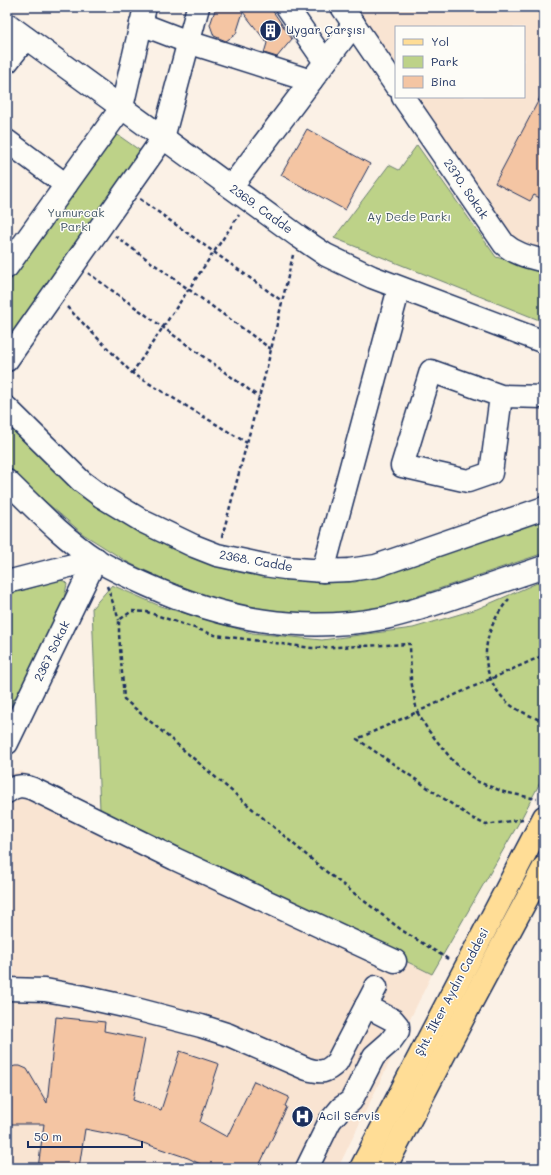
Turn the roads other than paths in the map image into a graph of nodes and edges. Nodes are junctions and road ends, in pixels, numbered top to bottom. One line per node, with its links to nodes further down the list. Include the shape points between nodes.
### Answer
1 (198, 7): 7 (street)
2 (288, 7): 9 (street)
3 (143, 16): 7 (street); 13 (street)
4 (348, 16): 9 (street); 11 (street)
5 (7, 24): 6 (street, 2369. Cadde)
6 (26, 38): 8 (street); 13 (street, 2369. Cadde)
7 (188, 42): 10 (street); 14 (street)
8 (7, 62)
9 (325, 62): 10 (street)
10 (311, 81): 17 (street)
11 (395, 85)
12 (404, 98): 18 (street, 2370. Sokak, via 504,244 517,253)
13 (122, 107): 14 (street, 2369. Cadde); 16 (street)
14 (163, 138): 17 (street, 2369. Cadde); 22 (street)
15 (7, 141): 16 (street)
16 (66, 185): 19 (street)
17 (231, 187): 20 (street, 2369. Cadde, via 326,255)
18 (544, 260)
19 (7, 267)
20 (399, 288): 21 (street, 2369. Cadde); 30 (street)
21 (544, 342)
22 (7, 360)
23 (501, 396): 23 (street, via 431,371 402,466 468,481 491,473); 24 (street)
24 (544, 397)
25 (7, 408): 30 (street, 2368. Cadde, via 81,481 151,526 217,555 264,565)
26 (7, 481): 28 (street, via 60,531)
27 (544, 508): 30 (street, 2368. Cadde, via 376,566)
28 (96, 559): 29 (street, via 164,593 213,611 249,619 320,625 384,618 417,610); 31 (street); 32 (street, 2367 Sokak)
29 (544, 567)
30 (323, 571)
31 (7, 582)
32 (7, 743)
33 (7, 792): 36 (street, via 15,787 33,789 175,860)
34 (536, 812): 41 (main road, Şht. İlker Aydın Caddesi)
35 (544, 867): 42 (main road, Şht. İlker Aydın Caddesi)
36 (395, 961)
37 (376, 987): 39 (street)
38 (7, 989): 39 (street, via 45,990 79,996 176,1019 228,1035 318,1072 330,1069 337,1062)
39 (366, 1006): 40 (street, via 393,1020 398,1026 398,1031 374,1056 351,1101 330,1120)
40 (307, 1168)
41 (360, 1168)
42 (385, 1168)

